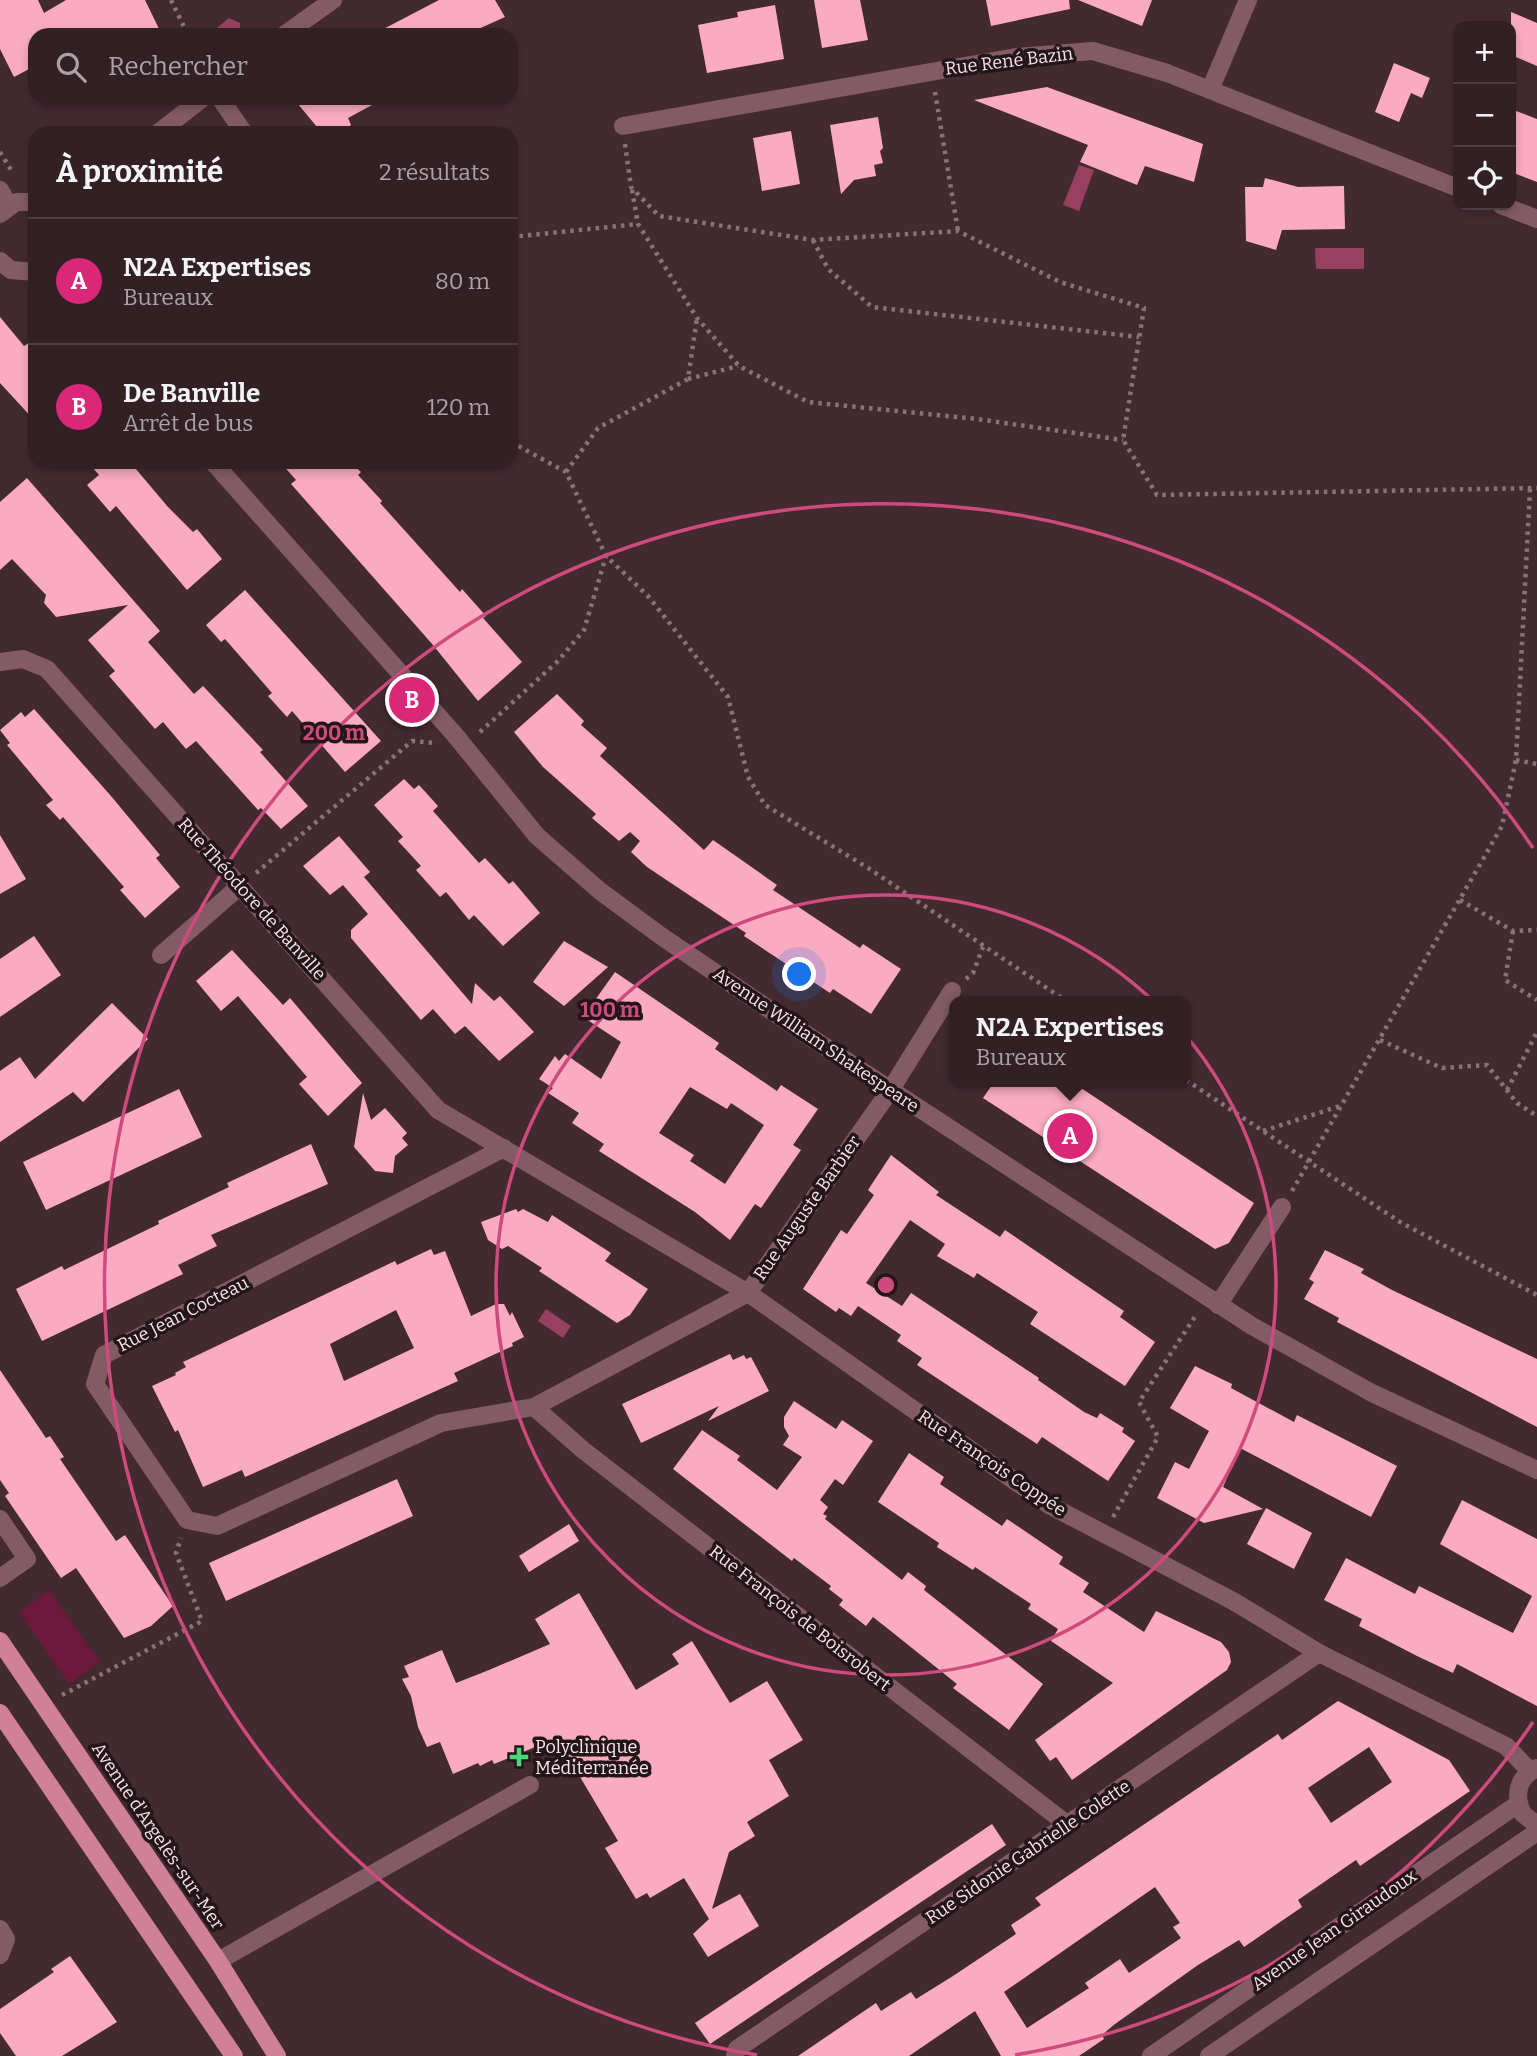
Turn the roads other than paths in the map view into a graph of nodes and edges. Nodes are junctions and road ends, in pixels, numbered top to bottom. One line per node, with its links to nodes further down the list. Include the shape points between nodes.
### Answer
1 (332, 0): 3 (street)
2 (1248, 0): 4 (street)
3 (294, 28)
4 (1210, 90): 9 (street, Rue René Bazin, via 1093,51 1016,57); 10 (street, Rue René Bazin)
5 (195, 105): 7 (street)
6 (225, 105): 8 (street)
7 (167, 126)
8 (239, 126)
9 (623, 126)
10 (1453, 186)
11 (28, 202): 12 (street)
12 (3, 203)
13 (1514, 210): 14 (street)
14 (1537, 219)
15 (0, 261): 16 (street, via 11,270)
16 (28, 271)
17 (219, 469): 22 (street, Avenue William Shakespeare, via 464,746 537,836 661,936)
18 (0, 662): 19 (street, Rue Théodore de Banville, via 23,659 47,669)
19 (240, 886): 20 (street); 23 (street, Rue Théodore de Banville, via 438,1110)
20 (161, 955)
21 (952, 991): 22 (street, Rue Auguste Barbier)
22 (891, 1089): 25 (street, Rue Auguste Barbier); 26 (street, Avenue William Shakespeare)
23 (504, 1148): 25 (street, Rue François Coppée); 27 (street, Rue Jean Cocteau, via 104,1355 95,1384 187,1520 217,1526 441,1423)
24 (1282, 1206): 26 (street)
25 (748, 1293): 27 (street, Rue Auguste Barbier); 32 (street, Rue François Coppée, via 1049,1505 1233,1601)
26 (1212, 1301): 28 (street, Avenue William Shakespeare, via 1372,1393)
27 (534, 1407): 37 (street, Rue François de Boisrobert, via 583,1450)
28 (1537, 1470)
29 (0, 1519): 30 (street, via 27,1559)
30 (0, 1578)
31 (0, 1641): 42 (main road, Avenue d'Argelès-sur-Mer)
32 (1319, 1653): 34 (street, Rue François Coppée, via 1506,1746); 37 (street, Rue Sidonie Gabrielle Colette)
33 (0, 1713): 44 (main road)
34 (1534, 1769): 36 (street, via 1521,1780)
35 (530, 1785): 42 (street)
36 (1518, 1804): 38 (street); 46 (street, Avenue Jean Giraudoux)
37 (1068, 1825): 43 (street, Rue Sidonie Gabrielle Colette)
38 (1537, 1825)
39 (1537, 1832): 47 (street, Avenue Jean Giraudoux)
40 (0, 1929): 41 (street, via 6,1939)
41 (0, 1955)
42 (218, 1961): 45 (main road, Avenue d'Argelès-sur-Mer)
43 (736, 2053)
44 (234, 2056)
45 (277, 2056)
46 (1151, 2056)
47 (1209, 2056)

